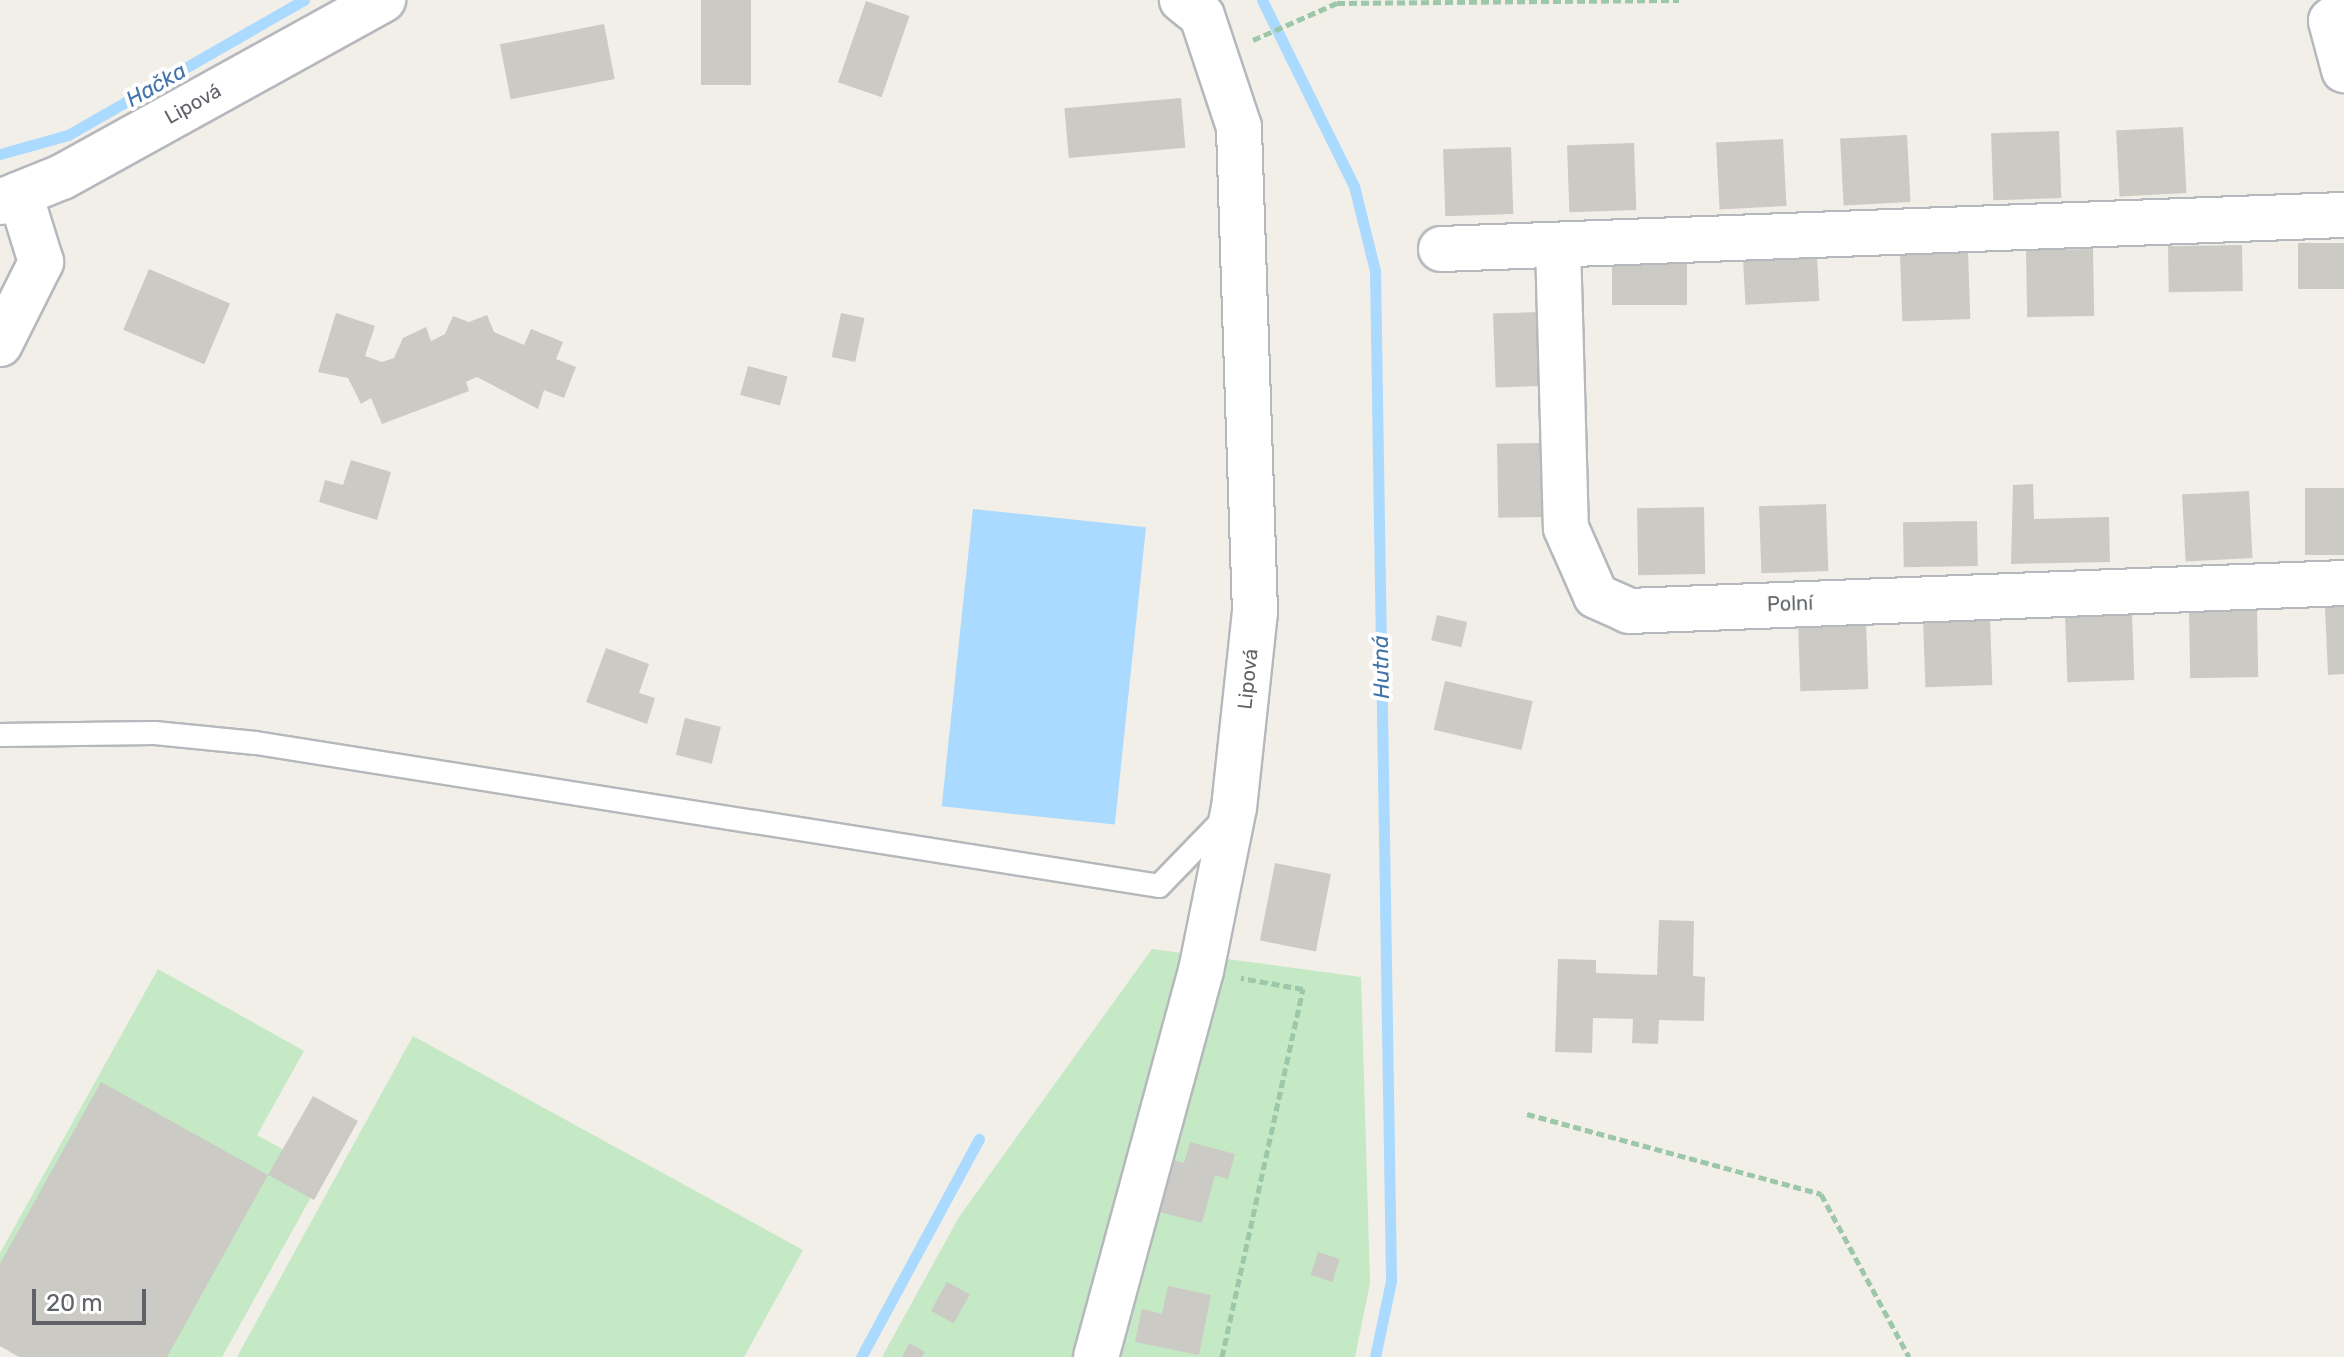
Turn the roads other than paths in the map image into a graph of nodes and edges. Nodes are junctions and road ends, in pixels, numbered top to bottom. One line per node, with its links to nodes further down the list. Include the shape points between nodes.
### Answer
1 (383, 0): 5 (street, Lipová)
2 (1182, 0): 12 (street, Lipová, via 1236,56 1255,612)
3 (2344, 10): 4 (street, via 2331,21)
4 (2344, 70)
5 (10, 198): 9 (street, via 41,262)
6 (2344, 215): 7 (street)
7 (1558, 245): 8 (street); 10 (street, Polní, via 1566,528 1596,596 1629,611)
8 (1441, 249)
9 (0, 344)
10 (2344, 583)
11 (0, 735): 12 (lane, via 155,733 256,743 1159,886)
12 (1234, 808): 13 (street, Lipová, via 1201,971)
13 (1096, 1357)

